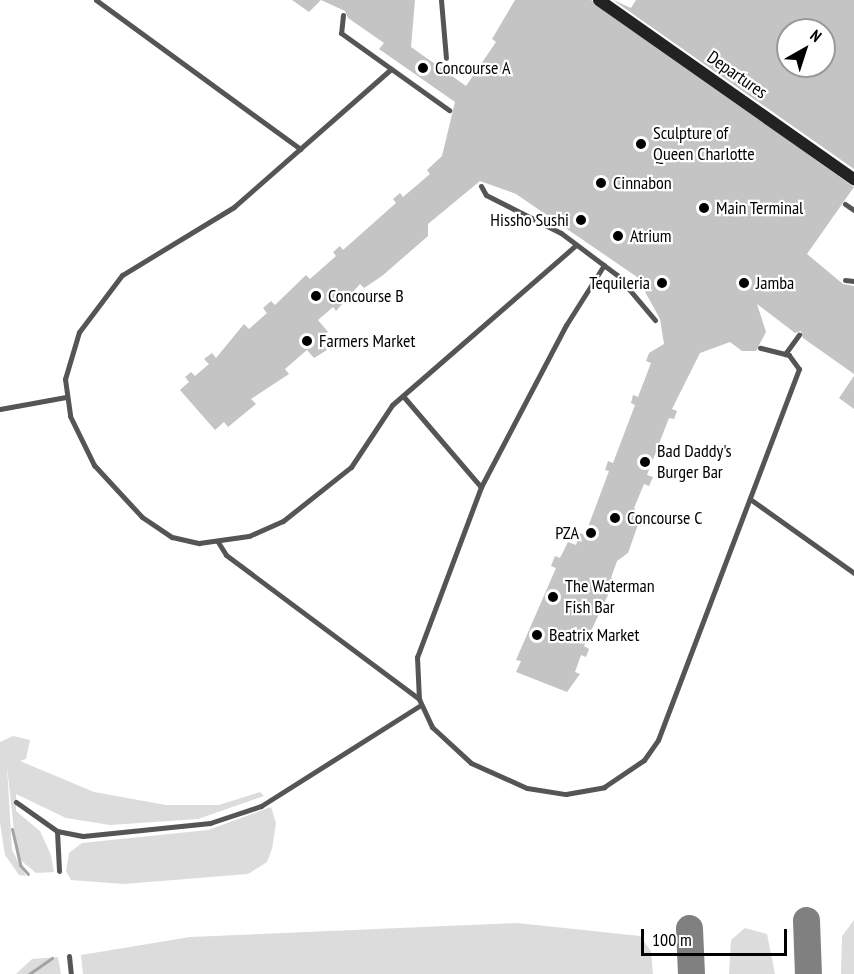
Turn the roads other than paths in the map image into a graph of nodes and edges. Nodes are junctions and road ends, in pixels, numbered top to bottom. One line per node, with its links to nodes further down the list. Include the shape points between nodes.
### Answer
1 (96, 0): 8 (lane)
2 (441, 0): 5 (lane)
3 (599, 0): 9 (main road, Departures)
4 (343, 15): 6 (lane, via 341,33)
5 (446, 57)
6 (391, 69): 7 (lane); 8 (lane)
7 (449, 110)
8 (300, 149): 22 (lane, via 234,207 122,275 79,332 67,363)
9 (854, 179)
10 (481, 186): 13 (lane)
11 (845, 204): 12 (lane)
12 (854, 210)
13 (575, 246): 14 (lane); 21 (lane)
14 (604, 265): 17 (lane); 24 (lane, via 566,325)
15 (845, 280): 16 (lane)
16 (854, 281)
17 (656, 320)
18 (799, 336): 20 (lane)
19 (760, 348): 20 (lane)
20 (784, 354): 25 (lane, via 800,369)
21 (403, 396): 24 (lane); 26 (lane, via 351,467 300,510 265,530)
22 (66, 397): 23 (lane); 26 (lane, via 84,450 142,518 172,537)
23 (0, 409)
24 (481, 487): 28 (lane, via 423,634 415,679)
25 (750, 499): 27 (lane); 29 (lane, via 658,740 629,774 587,793 527,788 456,754)
26 (218, 542): 28 (lane, via 226,555)
27 (854, 573)
28 (419, 699): 29 (lane)
29 (421, 705): 31 (lane, via 269,801 231,818 114,834)
30 (16, 802): 31 (lane)
31 (57, 831): 32 (lane)
32 (59, 871)
33 (69, 956): 34 (lane)
34 (71, 974)

